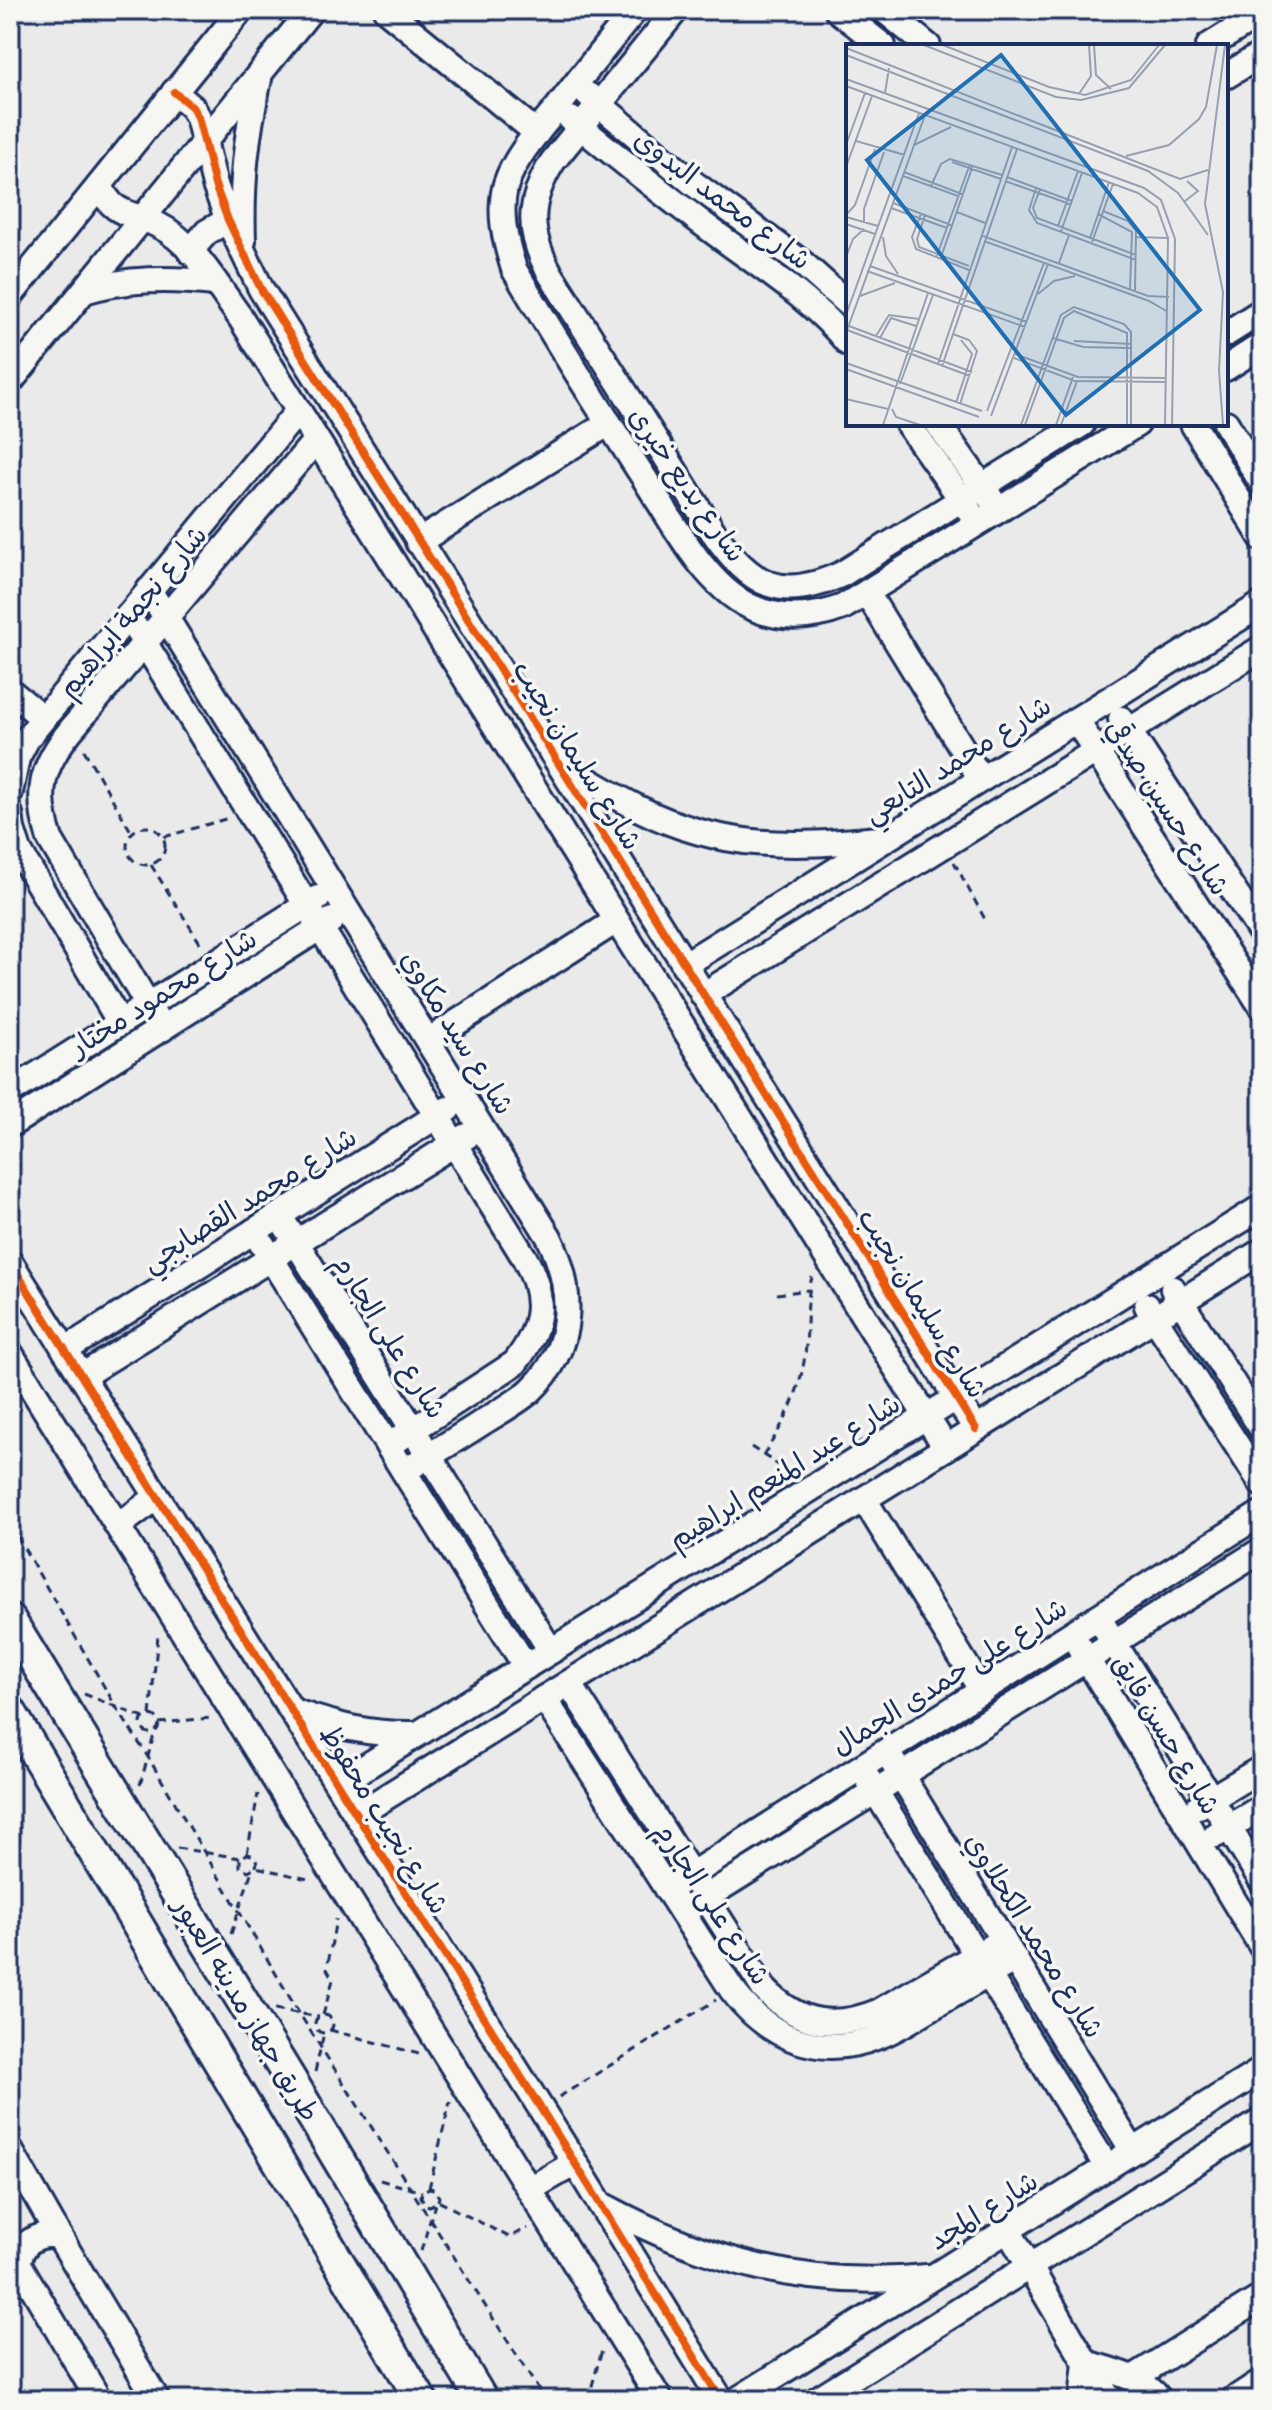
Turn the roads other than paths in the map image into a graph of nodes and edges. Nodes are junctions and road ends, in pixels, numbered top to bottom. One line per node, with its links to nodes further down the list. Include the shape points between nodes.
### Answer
1 (241, 10): 16 (street)
2 (311, 10): 13 (street)
3 (386, 10): 20 (street)
4 (635, 10): 15 (street, شارع بديع خيرى)
5 (676, 10): 17 (street, شارع بديع خيرى)
6 (837, 10): 9 (street)
7 (884, 10): 10 (street)
8 (1262, 13): 11 (street)
9 (880, 44)
10 (926, 44)
11 (1212, 44)
12 (1262, 54): 14 (street)
13 (260, 73): 21 (street); 26 (street, via 247,133)
14 (1228, 75)
15 (576, 84): 17 (street, شارع محمد البدوى); 18 (street, شارع بديع خيرى)
16 (174, 92): 21 (street, شارع سليمان نجيب, via 192,107); 22 (street)
17 (599, 104): 19 (street, شارع بديع خيرى); 30 (street, شارع محمد البدوى)
18 (557, 108): 19 (street, شارع محمد البدوى); 20 (street, شارع بديع خيرى)
19 (581, 127): 33 (street, شارع محمد البدوى, via 785,283); 47 (street, شارع بديع خيرى, via 553,161 535,197 534,238 541,257 714,533 746,572 793,589 818,585)
20 (537, 133): 38 (street, شارع بديع خيرى, via 507,183 505,241 514,269)
21 (205, 140): 23 (street); 24 (street, شارع سليمان نجيب)
22 (100, 185): 23 (street, شارع سليمان نجيب, via 116,209); 29 (street)
23 (143, 218): 25 (street, شارع سليمان نجيب, via 177,236); 28 (street)
24 (228, 220): 25 (street); 26 (street, شارع سليمان نجيب)
25 (190, 251): 27 (street, شارع سليمان نجيب)
26 (244, 255): 50 (street, شارع سليمان نجيب)
27 (215, 283): 28 (street, via 161,279); 37 (street, شارع سليمان نجيب)
28 (84, 291): 36 (street)
29 (10, 296)
30 (846, 302)
31 (1262, 311): 32 (street)
32 (1228, 333)
33 (846, 341)
34 (1262, 345): 35 (street)
35 (1228, 367)
36 (10, 382)
37 (298, 411): 45 (street, شارع سليمان نجيب); 51 (street, شارع نجمة ابراهيم)
38 (609, 423): 50 (street); 52 (street, شارع بديع خيرى, via 692,551 727,591 748,606 798,618 823,615)
39 (910, 426): 47 (street)
40 (939, 426): 47 (street)
41 (1079, 426): 47 (street, شارع بديع خيرى)
42 (1134, 426): 48 (street, شارع بديع خيرى)
43 (1194, 426): 49 (street)
44 (1228, 426): 46 (street)
45 (316, 440): 55 (street, شارع نجمة ابراهيم); 76 (street, شارع سليمان نجيب)
46 (1262, 483)
47 (972, 493): 48 (street)
48 (989, 517): 52 (street, شارع بديع خيرى)
49 (1262, 538)
50 (418, 542): 65 (street, شارع سليمان نجيب)
51 (149, 590): 54 (street, شارع نجمة ابراهيم); 55 (street, شارع سيد مكاوي)
52 (867, 593): 66 (street)
53 (1262, 604): 59 (street, شارع محمد التابعي)
54 (128, 616): 56 (street); 60 (street, شارع نجمة ابراهيم)
55 (166, 617): 56 (street, شارع نجمة ابراهيم); 64 (street, شارع سيد مكاوي)
56 (145, 643): 67 (street); 83 (street, شارع نجمة ابراهيم, via 54,751 41,794 43,817 60,860)
57 (1262, 648): 62 (street)
58 (10, 691): 60 (street)
59 (1108, 700): 61 (street, شارع محمد التابعي); 62 (street, شارع حسين صدقي)
60 (43, 718): 68 (street, شارع نجمة ابراهيم, via 17,758)
61 (1076, 720): 63 (street, شارع حسين صدقي); 66 (street, شارع محمد التابعي)
62 (1129, 731): 63 (street); 78 (street, شارع حسين صدقي)
63 (1096, 752): 82 (street, via 944,845); 84 (street, شارع حسين صدقي)
64 (256, 762): 67 (street); 70 (street, شارع سيد مكاوي)
65 (557, 762): 71 (street, via 640,809 723,838 810,845); 80 (street, شارع سليمان نجيب)
66 (981, 779): 71 (street, شارع محمد التابعي)
67 (229, 780): 72 (street)
68 (10, 792)
69 (10, 814): 85 (street, via 19,851)
70 (302, 837): 72 (street); 73 (street, شارع سيد مكاوي)
71 (887, 838): 80 (street, شارع محمد التابعي)
72 (276, 855): 74 (street)
73 (334, 889): 74 (street, شارع محمود مختار); 75 (street, شارع سيد مكاوي)
74 (307, 906): 77 (street); 83 (street, شارع محمود مختار)
75 (347, 910): 77 (street, شارع محمود مختار); 79 (street, شارع سيد مكاوي)
76 (616, 921): 87 (street, شارع سليمان نجيب); 88 (street)
77 (321, 928): 81 (street); 86 (street, شارع محمود مختار)
78 (1262, 934)
79 (378, 959): 81 (street); 88 (street, شارع سيد مكاوي)
80 (684, 965): 82 (street, شارع سليمان نجيب)
81 (351, 977): 91 (street)
82 (709, 1004): 87 (street); 109 (street, شارع سليمان نجيب)
83 (147, 1006): 85 (street, شارع محمود مختار); 86 (street, شارع نجمة ابراهيم)
84 (1262, 1007)
85 (120, 1023): 89 (street, شارع محمود مختار)
86 (162, 1029): 92 (street, شارع محمود مختار)
87 (686, 1031): 110 (street, شارع سليمان نجيب)
88 (428, 1041): 90 (street, شارع سيد مكاوي)
89 (10, 1092)
90 (464, 1099): 91 (street, شارع محمد القصابجي); 93 (street, شارع سيد مكاوي)
91 (437, 1116): 94 (street); 96 (street, شارع محمد القصابجي)
92 (10, 1125)
93 (481, 1127): 94 (street); 116 (street, شارع سيد مكاوي, via 561,1262 567,1316 549,1368 530,1390)
94 (454, 1144): 98 (street); 113 (street, via 533,1272 538,1324 515,1363)
95 (1262, 1207): 102 (street, شارع عبد المنعم ابراهيم)
96 (279, 1215): 97 (street, شارع محمد القصابجي); 98 (street, شارع على الجارم)
97 (254, 1231): 100 (street); 106 (street, شارع محمد القصابجي)
98 (296, 1242): 100 (street); 113 (street, شارع على الجارم)
99 (1262, 1251): 104 (street)
100 (271, 1258): 108 (street); 114 (street)
101 (10, 1262): 106 (street, شارع نجيب محفوظ)
102 (1161, 1271): 103 (street, شارع عبد المنعم ابراهيم); 104 (street)
103 (1135, 1287): 105 (street); 109 (street, شارع عبد المنعم ابراهيم)
104 (1181, 1301): 105 (street); 112 (street)
105 (1154, 1318): 111 (street); 118 (street)
106 (65, 1350): 108 (street, شارع نجيب محفوظ)
107 (10, 1353): 122 (street)
108 (82, 1376): 119 (street, شارع نجيب محفوظ)
109 (957, 1398): 110 (street, شارع عبد المنعم ابراهيم); 111 (street, شارع سليمان نجيب)
110 (927, 1417): 115 (street, شارع سليمان نجيب); 128 (street, شارع عبد المنعم ابراهيم)
111 (976, 1429): 115 (street)
112 (1262, 1429)
113 (413, 1430): 114 (street); 116 (street, شارع على الجارم)
114 (388, 1446): 117 (street)
115 (946, 1448): 120 (street)
116 (429, 1456): 117 (street, شارع سيد مكاوي); 128 (street, شارع على الجارم)
117 (404, 1471): 130 (street)
118 (1262, 1484)
119 (157, 1497): 122 (street); 135 (street, شارع نجيب محفوظ)
120 (864, 1499): 131 (street); 132 (street)
121 (1262, 1513): 124 (street, شارع على حمدى الجمال)
122 (118, 1526): 169 (street)
123 (1262, 1550): 127 (street, شارع على حمدى الجمال)
124 (1098, 1617): 126 (street, شارع على حمدى الجمال); 127 (street, شارع حسن فايق)
125 (10, 1620): 160 (main road, طريق جهاز مدينه العبور)
126 (1071, 1634): 129 (street, شارع حسن فايق); 132 (street, شارع على حمدى الجمال)
127 (1114, 1642): 129 (street, شارع على حمدى الجمال); 143 (street, شارع حسن فايق)
128 (551, 1651): 130 (street, شارع عبد المنعم ابراهيم)
129 (1087, 1659): 140 (street, شارع على حمدى الجمال); 146 (street, شارع حسن فايق)
130 (526, 1667): 136 (street, شارع عبد المنعم ابراهيم)
131 (569, 1683): 133 (street); 149 (street, شارع على الجارم)
132 (982, 1691): 137 (street, شارع على حمدى الجمال)
133 (544, 1698): 145 (street); 151 (street, شارع على الجارم)
134 (10, 1711): 162 (main road, طريق جهاز مدينه العبور)
135 (292, 1711): 136 (street, via 368,1733); 141 (street, شارع نجيب محفوظ)
136 (419, 1734): 141 (street, شارع عبد المنعم ابراهيم)
137 (886, 1751): 138 (street, شارع على حمدى الجمال); 140 (street, شارع محمد الكحلاوي)
138 (861, 1767): 142 (street); 149 (street, شارع على حمدى الجمال)
139 (1262, 1768): 143 (street)
140 (901, 1775): 142 (street, شارع على حمدى الجمال); 155 (street, شارع محمد الكحلاوي)
141 (338, 1784): 145 (street, شارع نجيب محفوظ)
142 (875, 1791): 152 (street, شارع على حمدى الجمال); 156 (street)
143 (1211, 1799): 146 (street); 147 (street, شارع حسن فايق)
144 (1262, 1807): 147 (street)
145 (357, 1815): 167 (street, شارع نجيب محفوظ)
146 (1183, 1816): 148 (street, شارع حسن فايق)
147 (1229, 1827): 148 (street); 150 (street, شارع حسن فايق)
148 (1200, 1845): 154 (street, شارع حسن فايق)
149 (692, 1874): 151 (street, شارع على حمدى الجمال); 152 (street, شارع على الجارم)
150 (1262, 1881)
151 (667, 1890): 153 (street, شارع على الجارم)
152 (706, 1897): 153 (street, شارع على حمدى الجمال); 157 (street, شارع على الجارم, via 764,1989)
153 (682, 1912): 158 (street, شارع على الجارم, via 732,1990 753,2015)
154 (1262, 1947)
155 (1009, 1950): 156 (street, شارع على الجارم); 166 (street, شارع محمد الكحلاوي)
156 (982, 1965): 157 (street, شارع على الجارم, via 859,2020 813,2021); 158 (street, شارع على الجارم, via 881,2036 830,2046); 168 (street)
157 (792, 2012): 158 (street)
158 (779, 2033)
159 (1262, 2070): 161 (street, شارع المجد)
160 (303, 2099): 162 (main road); 184 (main road, طريق جهاز مدينه العبور)
161 (1211, 2102): 164 (street); 166 (street, شارع المجد)
162 (254, 2118): 183 (main road, طريق جهاز مدينه العبور)
163 (1262, 2121): 164 (street)
164 (1233, 2139): 174 (street)
165 (10, 2150): 172 (street)
166 (1133, 2151): 168 (street, شارع المجد)
167 (575, 2163): 169 (street); 170 (street, شارع نجيب محفوظ)
168 (1107, 2167): 171 (street, شارع المجد)
169 (530, 2189): 185 (street)
170 (600, 2204): 175 (street, via 690,2247 786,2273 885,2281); 186 (street, شارع نجيب محفوظ)
171 (1008, 2230): 174 (street); 175 (street, شارع المجد)
172 (59, 2236): 173 (street, via 32,2240); 182 (street)
173 (14, 2256): 180 (street)
174 (1029, 2267): 177 (street); 188 (street)
175 (933, 2277): 187 (street, شارع المجد)
176 (1262, 2297): 178 (street)
177 (1086, 2363): 178 (street); 189 (street); 190 (street)
178 (1133, 2378): 191 (street)
179 (1262, 2381): 192 (street)
180 (88, 2388): 181 (street)
181 (99, 2400)
182 (157, 2400)
183 (421, 2400)
184 (482, 2400)
185 (660, 2400)
186 (721, 2400)
187 (737, 2400)
188 (816, 2400)
189 (1082, 2400)
190 (1110, 2400)
191 (1160, 2400)
192 (1233, 2400)

